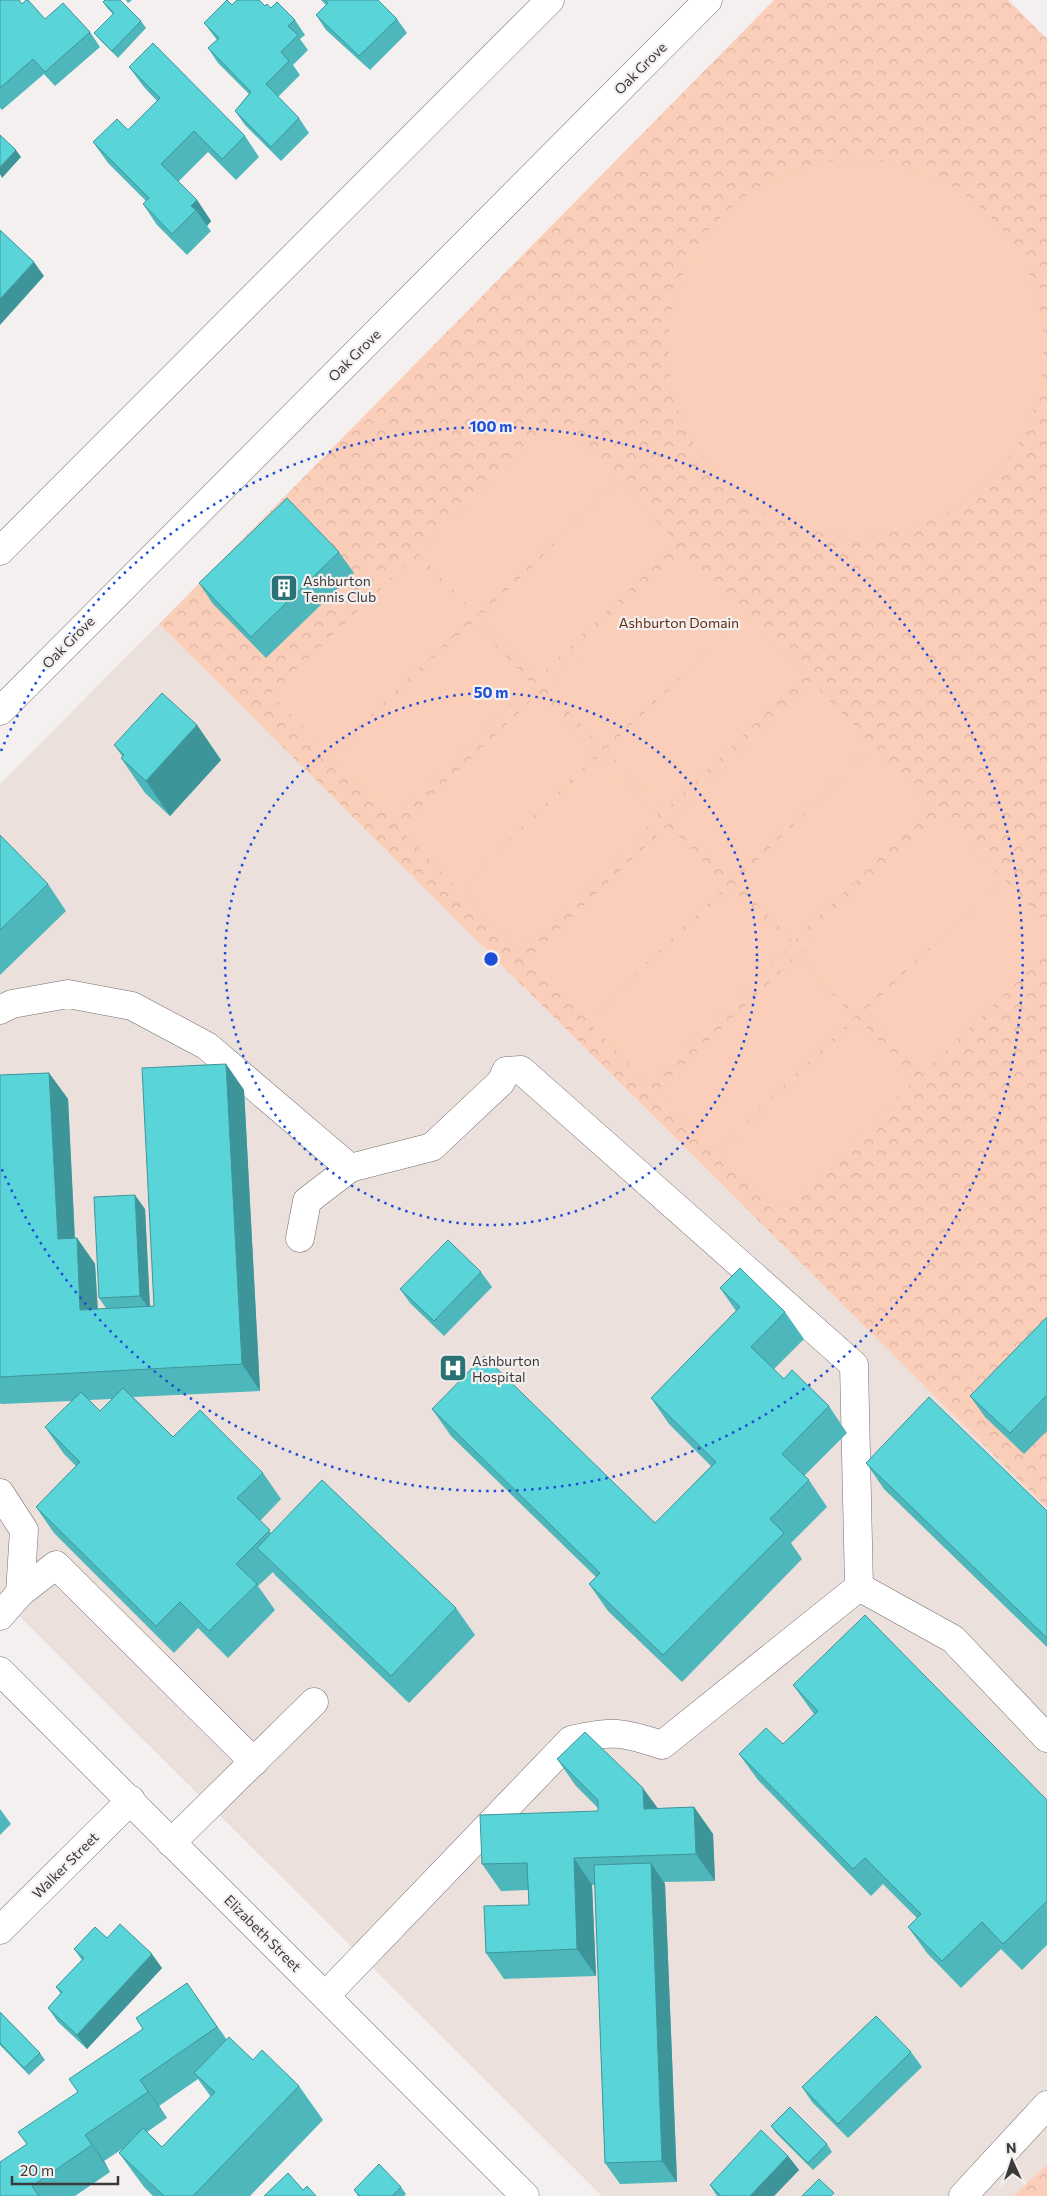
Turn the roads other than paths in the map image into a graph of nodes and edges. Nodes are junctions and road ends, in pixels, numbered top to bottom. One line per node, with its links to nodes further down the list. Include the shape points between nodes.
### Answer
1 (550, 0): 3 (street)
2 (708, 0): 4 (street, Oak Grove)
3 (0, 551)
4 (0, 710)
5 (0, 1010): 6 (street, via 12,1004 68,994 132,1006 208,1046)
6 (350, 1168): 7 (street, via 307,1201); 9 (street, via 432,1147 501,1082 506,1071 521,1070 854,1365)
7 (300, 1238)
8 (0, 1493): 10 (street, via 24,1530)
9 (859, 1587): 14 (street, via 954,1639); 19 (street, via 662,1745 628,1734 598,1734 570,1740)
10 (20, 1593): 11 (street); 15 (street, via 56,1565)
11 (0, 1616)
12 (0, 1671): 16 (street, Elizabeth Street)
13 (314, 1702): 15 (street)
14 (1047, 1738)
15 (254, 1762): 17 (street)
16 (131, 1800): 17 (street, Elizabeth Street); 18 (street, Walker Street)
17 (171, 1843): 19 (street, Elizabeth Street)
18 (0, 1930)
19 (326, 1995): 21 (street, Elizabeth Street)
20 (1047, 2105): 22 (street)
21 (525, 2196)
22 (962, 2196)

